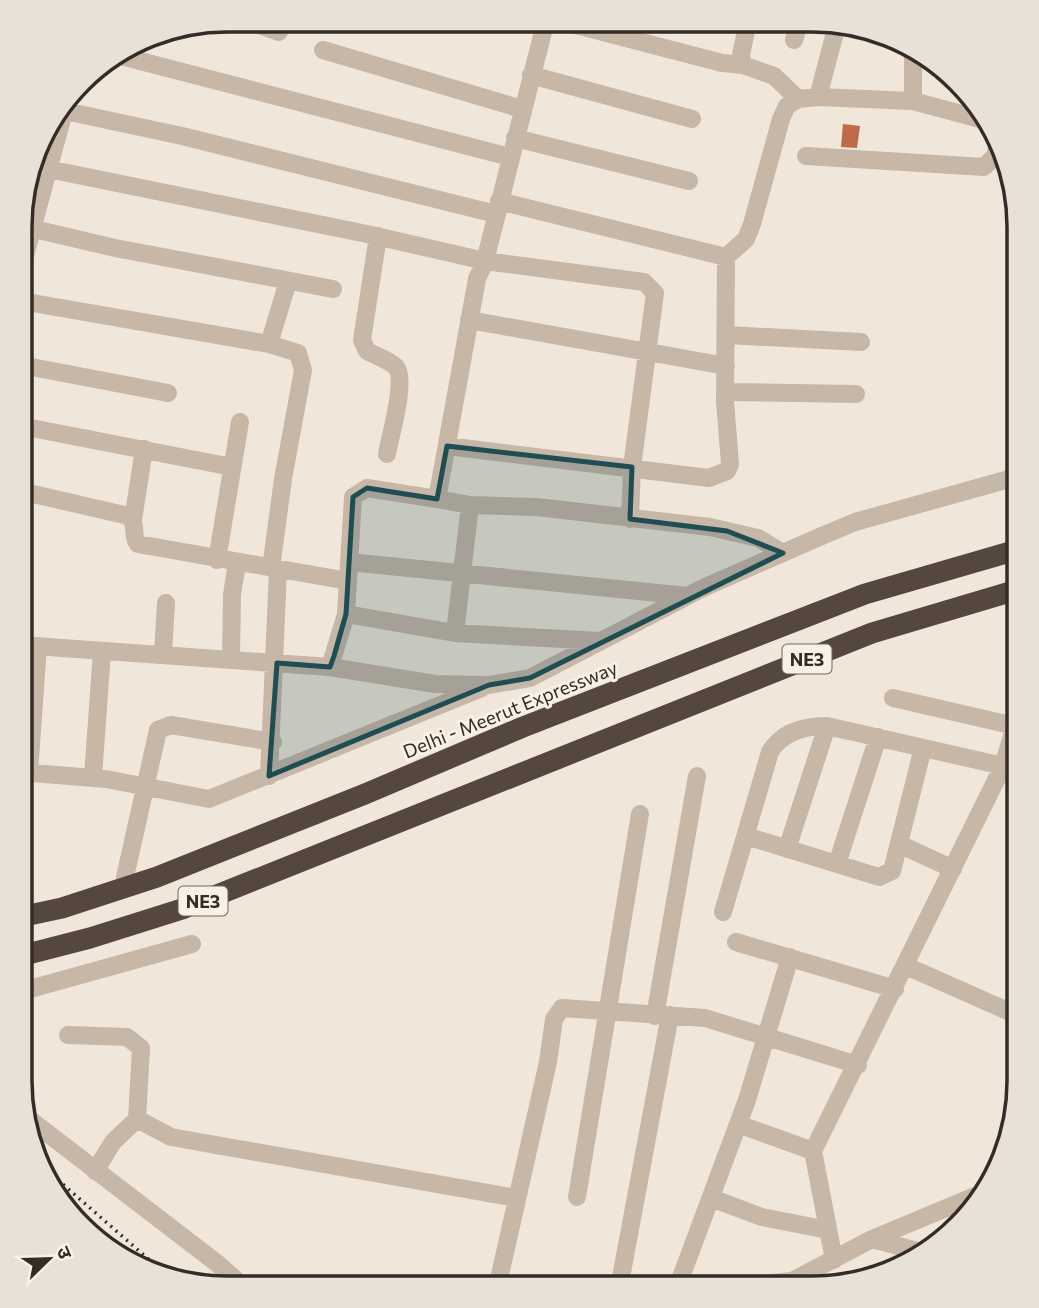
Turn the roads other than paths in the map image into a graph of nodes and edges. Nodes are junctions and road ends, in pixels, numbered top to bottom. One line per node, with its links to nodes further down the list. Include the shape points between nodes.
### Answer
1 (543, 32): 11 (street)
2 (603, 32): 10 (street)
3 (746, 32): 10 (street)
4 (797, 32): 6 (street)
5 (835, 33): 12 (street)
6 (794, 40)
7 (323, 50): 16 (street)
8 (129, 58): 23 (street)
9 (913, 60): 14 (street)
10 (743, 65): 13 (street, via 774,76)
11 (531, 75): 16 (street); 18 (street)
12 (818, 97): 13 (street); 14 (street)
13 (798, 100): 30 (street, via 787,106 781,119 746,239)
14 (913, 101): 17 (street)
15 (74, 106): 27 (street, via 182,136)
16 (522, 109): 19 (street)
17 (973, 117)
18 (692, 119)
19 (515, 138): 23 (street); 25 (street)
20 (49, 147): 24 (street)
21 (806, 156): 22 (street, via 984,167)
22 (994, 156)
23 (510, 157): 27 (street)
24 (48, 169): 26 (street); 28 (street)
25 (689, 181)
26 (36, 187)
27 (498, 208): 30 (street); 31 (street)
28 (378, 236): 31 (street); 49 (street, via 362,340 367,351 398,369 400,376)
29 (32, 240): 32 (street, via 115,248)
30 (726, 257): 36 (street)
31 (485, 261): 35 (street); 39 (street, via 644,282 654,293)
32 (288, 282): 33 (street); 38 (street)
33 (333, 289)
34 (32, 303): 38 (street)
35 (468, 320): 39 (street); 47 (street)
36 (727, 335): 37 (street); 40 (street)
37 (861, 342)
38 (269, 344): 63 (street, via 298,353 303,370 283,479)
39 (648, 350): 40 (street); 51 (street)
40 (726, 366): 42 (street)
41 (32, 367): 43 (street)
42 (726, 392): 44 (street); 51 (street, via 727,471 709,478)
43 (168, 393)
44 (856, 394)
45 (240, 422): 50 (street)
46 (32, 428): 48 (street)
47 (447, 446): 51 (street); 54 (street)
48 (144, 449): 50 (street); 57 (street)
49 (387, 454)
50 (232, 467): 60 (street)
51 (632, 467): 56 (street)
52 (1007, 480): 58 (street, via 855,522)
53 (32, 493): 57 (street, via 107,509)
54 (437, 499): 55 (street); 61 (street, via 367,488 353,497)
55 (470, 505): 56 (street, via 537,507); 64 (street)
56 (630, 519): 58 (street, via 727,531 758,538)
57 (132, 520): 60 (street, via 138,544)
58 (783, 553): 67 (street)
59 (1007, 553): 100 (highway, Delhi - Meerut Expressway / NE3, via 865,594 523,726 157,877)
60 (217, 559): 62 (street)
61 (349, 562): 64 (street); 65 (street)
62 (237, 563): 63 (street); 75 (street)
63 (275, 569): 65 (street); 76 (street)
64 (463, 572): 67 (street); 70 (street)
65 (348, 581): 69 (street)
66 (1007, 593): 103 (highway, NE3, via 872,633 182,909)
67 (688, 596): 71 (street)
68 (166, 603): 74 (street)
69 (346, 614): 70 (street); 77 (street)
70 (455, 633): 71 (street)
71 (601, 641): 78 (street, via 530,678)
72 (32, 646): 73 (street)
73 (102, 651): 74 (street); 90 (street)
74 (163, 654): 75 (street)
75 (231, 660): 76 (street)
76 (277, 663): 77 (street); 83 (street)
77 (330, 667): 78 (street, via 435,684)
78 (489, 685): 88 (street)
79 (893, 698): 80 (street)
80 (1007, 717)
81 (827, 726): 82 (street); 93 (street, via 800,730 776,742); 95 (street)
82 (878, 737): 84 (street); 96 (street)
83 (273, 742): 88 (street); 91 (street, via 165,726 158,730)
84 (923, 748): 86 (street); 94 (street)
85 (1007, 753): 86 (street)
86 (1003, 766): 97 (street)
87 (32, 773): 90 (street)
88 (270, 776): 91 (street, via 209,799)
89 (697, 776): 110 (street)
90 (93, 777): 91 (street)
91 (146, 788): 98 (street)
92 (640, 814): 109 (street)
93 (746, 836): 95 (street); 99 (street)
94 (898, 844): 96 (street, via 892,872 886,876); 97 (street)
95 (787, 849): 96 (street)
96 (836, 864)
97 (953, 869): 105 (street)
98 (125, 877)
99 (723, 912)
100 (32, 914)
101 (736, 942): 104 (street)
102 (192, 944): 106 (street)
103 (32, 953)
104 (790, 957): 107 (street); 112 (street)
105 (906, 966): 107 (street); 108 (street)
106 (32, 988)
107 (895, 989): 113 (street)
108 (1007, 1011)
109 (608, 1013): 110 (street); 119 (street); 120 (street, via 571,1007 557,1013)
110 (662, 1015): 112 (street, via 705,1018); 129 (street)
111 (68, 1035): 114 (street, via 127,1037 136,1042 143,1059)
112 (767, 1035): 113 (street); 115 (street)
113 (858, 1065): 117 (street)
114 (136, 1119): 118 (street, via 113,1142); 120 (street, via 171,1137)
115 (738, 1124): 117 (street); 121 (street)
116 (37, 1125): 118 (street)
117 (813, 1151): 123 (street)
118 (95, 1171): 127 (street)
119 (577, 1197)
120 (516, 1198): 128 (street)
121 (711, 1198): 123 (street, via 762,1217); 130 (street)
122 (967, 1200): 124 (street)
123 (828, 1230): 126 (street)
124 (872, 1239): 125 (street); 126 (street)
125 (912, 1249)
126 (834, 1260): 131 (street)
127 (232, 1276)
128 (500, 1276)
129 (621, 1276)
130 (682, 1276)
131 (802, 1276)

